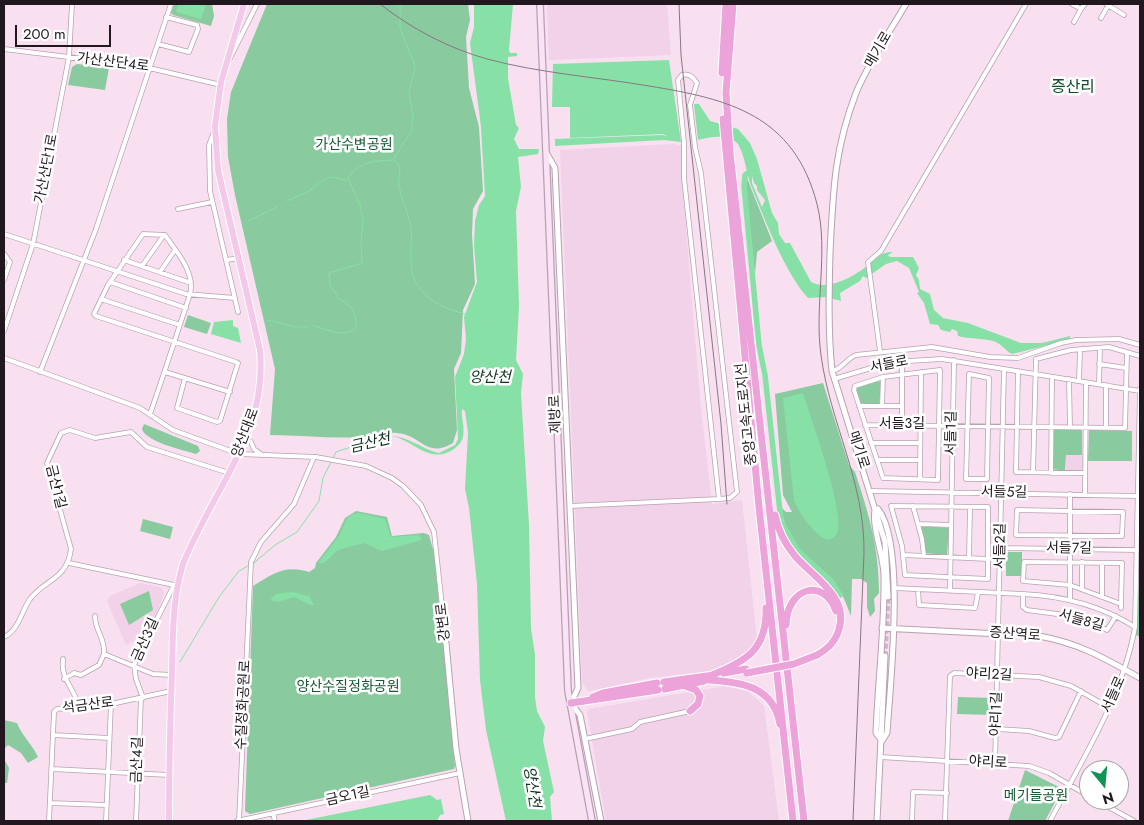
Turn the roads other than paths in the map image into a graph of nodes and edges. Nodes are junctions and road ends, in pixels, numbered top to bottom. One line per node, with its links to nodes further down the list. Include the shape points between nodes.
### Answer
1 (72, 4): 20 (street, 가산산단1로)
2 (171, 4): 15 (street)
3 (257, 4): 21 (street)
4 (540, 4): 26 (main road, 제방로)
5 (726, 4): 24 (highway, 중앙고속도로지선)
6 (733, 4): 24 (highway, 중앙고속도로지선)
7 (906, 4): 67 (street, 메기로, via 857,92 835,166 829,275)
8 (1026, 4): 58 (street, via 881,251 868,262)
9 (1072, 4): 13 (street)
10 (1085, 4): 13 (street)
11 (1108, 4): 14 (street); 16 (street)
12 (243, 7): 21 (main road, 양산대로)
13 (1082, 9): 17 (street)
14 (1124, 15)
15 (166, 17): 18 (street); 18 (street, via 198,29 190,52)
16 (1101, 18)
17 (1074, 22)
18 (158, 44): 22 (street)
19 (4, 49): 20 (street, 가산산단4로)
20 (69, 57): 22 (street, 가산산단4로); 32 (street, 가산산단1로)
21 (225, 66): 23 (main road, 양산대로)
22 (150, 67): 23 (street, 가산산단4로); 38 (street)
23 (221, 85): 25 (main road, 양산대로)
24 (723, 93): 27 (highway, 중앙고속도로지선)
25 (215, 130): 28 (street, via 208,145); 35 (main road, 양산대로, via 218,170)
26 (545, 151): 126 (street, via 554,168); 189 (main road, 제방로, via 564,611)
27 (727, 152): 72 (highway, 중앙고속도로지선); 136 (highway, 중앙고속도로지선)
28 (212, 202): 29 (street); 37 (street)
29 (178, 209)
30 (4, 234): 32 (street)
31 (164, 235): 33 (street); 36 (street, via 141,235); 39 (street)
32 (33, 244): 38 (street); 51 (street, 가산산단1로)
33 (175, 250): 41 (street); 44 (street)
34 (4, 254): 42 (street, via 10,262)
35 (238, 258): 37 (street); 105 (main road, 양산대로, via 260,350 258,402)
36 (124, 260): 39 (street); 40 (street)
37 (227, 260): 46 (street)
38 (84, 261): 40 (street); 69 (street)
39 (142, 266): 41 (street)
40 (117, 272): 43 (street); 45 (street)
41 (160, 272): 44 (street)
42 (4, 280)
43 (110, 282): 47 (street); 48 (street)
44 (191, 283): 45 (street)
45 (190, 294): 46 (street); 48 (street)
46 (235, 298): 49 (street)
47 (101, 299): 52 (street); 54 (street, via 94,312 96,316)
48 (186, 308): 52 (street)
49 (238, 312)
50 (4, 314): 51 (street)
51 (9, 315): 53 (street, 가산산단1로)
52 (180, 325): 54 (street)
53 (4, 331)
54 (174, 342): 70 (street); 86 (street, via 238,363)
55 (1140, 345): 58 (street, via 1119,339 1076,340 1018,358 990,357 932,347)
56 (1081, 348): 57 (street); 74 (street, via 1036,358); 80 (street)
57 (1100, 348): 59 (street); 64 (street)
58 (880, 351): 67 (street, via 856,355)
59 (1127, 353): 60 (street); 65 (street)
60 (1140, 356)
61 (4, 358): 69 (street)
62 (954, 360): 63 (street, 서들로); 66 (street, 서들로); 95 (street, 서들1길)
63 (902, 361): 73 (street); 78 (street, 서들로)
64 (1100, 364): 65 (street); 82 (street)
65 (1126, 368): 84 (street)
66 (1004, 369): 68 (street, 서들로); 98 (street, 서들2길)
67 (832, 371): 78 (street, 메기로)
68 (1018, 371): 74 (street, 서들로); 99 (street)
69 (40, 372): 90 (street)
70 (165, 372): 77 (street); 90 (street)
71 (921, 372): 73 (street); 93 (street); 94 (street, 서들3길, via 940,370)
72 (756, 374): 172 (highway, via 760,384 772,501 779,532 795,556 829,590 840,608 838,634 830,646); 188 (highway, 중앙고속도로지선)
73 (903, 374): 76 (street); 89 (street)
74 (1034, 374): 75 (street, 서들로); 100 (street)
75 (1052, 376): 79 (street, 서들로); 101 (street)
76 (883, 377): 87 (street, via 855,386); 88 (street)
77 (185, 378): 86 (street); 86 (street, via 176,407 217,422 221,420)
78 (834, 379): 119 (street, 메기로)
79 (1069, 379): 80 (street, 서들로); 102 (street)
80 (1079, 381): 81 (street, 서들로)
81 (1086, 382): 82 (street, 서들로); 103 (street)
82 (1099, 384): 83 (street, 서들로)
83 (1106, 385): 84 (street, 서들로); 104 (street)
84 (1126, 389): 85 (street, 서들로); 104 (street, 서들3길, via 1125,428)
85 (1140, 390): 124 (street, 서들로)
86 (230, 392)
87 (859, 406): 88 (street); 91 (street)
88 (882, 406): 89 (street)
89 (902, 406): 92 (street)
90 (150, 414): 109 (street, via 173,430)
91 (865, 425): 92 (street, 서들3길); 107 (street)
92 (902, 425): 93 (street, 서들3길)
93 (920, 425): 94 (street, 서들3길); 108 (street)
94 (939, 425): 95 (street, 서들3길); 118 (street, 서들3길, via 938,480)
95 (952, 426): 96 (street, 서들3길); 120 (street, 서들1길)
96 (967, 426): 97 (street, 서들3길); 97 (street, via 969,374 989,378); 97 (street, via 966,480 987,479)
97 (988, 426): 98 (street, 서들3길)
98 (1003, 426): 99 (street, 서들3길); 121 (street, 서들2길)
99 (1016, 426): 100 (street, 서들3길); 114 (street, via 1016,472)
100 (1034, 426): 101 (street, 서들3길); 114 (street)
101 (1051, 427): 102 (street, 서들3길); 115 (street)
102 (1070, 427): 103 (street, 서들3길)
103 (1086, 427): 104 (street, 서들3길); 117 (street)
104 (1106, 427)
105 (250, 428): 106 (main road); 109 (main road, 양산대로)
106 (251, 442): 110 (street, via 254,449)
107 (871, 443): 108 (street); 112 (street)
108 (920, 443): 113 (street)
109 (239, 454): 110 (street); 116 (main road, 양산대로)
110 (264, 456): 111 (street)
111 (315, 457): 171 (street, 강변로, via 377,470 398,482 417,501 427,516 436,548); 218 (street, 수질정화공원로, via 294,504 264,538 251,560)
112 (876, 460): 113 (street); 118 (street, via 883,478)
113 (920, 460): 118 (street)
114 (1033, 472): 115 (street)
115 (1051, 472): 117 (street)
116 (229, 473): 147 (street, 금산1길, via 147,447 132,432 95,438 65,430 60,433 48,456 48,463 71,549); 150 (main road, 양산대로, via 194,540)
117 (1085, 473): 123 (street)
118 (920, 479)
119 (871, 491): 120 (street, 서들5길); 129 (street, 메기로)
120 (951, 492): 121 (street, 서들5길); 128 (street, 서들1길)
121 (1002, 493): 122 (street, 서들5길); 137 (street, 서들2길)
122 (1070, 494): 123 (street, 서들5길); 131 (street)
123 (1085, 494): 124 (street, 서들5길)
124 (1137, 496): 132 (street, 서들로)
125 (719, 499): 125 (street, via 734,496 737,488 701,173 690,105 697,83 685,74 678,80 684,178); 126 (street)
126 (570, 506): 189 (street, via 578,688)
127 (913, 506): 128 (street); 133 (street); 140 (street, via 891,506)
128 (951, 506): 130 (street); 134 (street, 서들1길)
129 (876, 507): 152 (street, via 882,515 890,542); 160 (street, 메기로, via 886,542); 162 (street, via 874,520 883,559)
130 (970, 507): 143 (street); 144 (street, via 988,507)
131 (1070, 511): 135 (street); 135 (street, via 1122,512 1122,536); 135 (street, via 1017,510 1016,535)
132 (1139, 521): 139 (street, 서들로)
133 (919, 524): 134 (street); 141 (street)
134 (951, 525): 142 (street, 서들1길)
135 (1070, 535): 138 (street)
136 (762, 540): 180 (highway, via 766,618 762,635 745,660); 223 (highway, 중앙고속도로지선)
137 (1001, 548): 138 (street, 서들7길); 157 (street, 서들2길)
138 (1070, 549): 139 (street, 서들7길); 145 (street)
139 (1136, 550): 166 (street, 서들로)
140 (904, 555): 141 (street); 149 (street, via 905,575)
141 (924, 556): 142 (street)
142 (950, 557): 143 (street); 149 (street, 서들1길)
143 (969, 558): 144 (street)
144 (988, 559): 149 (street, via 988,579)
145 (1070, 562): 146 (street); 151 (street); 151 (street, via 1024,562 1024,581)
146 (1082, 562): 148 (street); 153 (street)
147 (69, 563): 150 (street); 170 (street, via 57,579 31,598 15,630)
148 (1102, 563): 159 (street); 159 (street, via 1122,563 1121,606)
149 (950, 577): 155 (street, 서들1길)
150 (176, 585): 176 (street, 금산3길); 178 (main road, 양산대로)
151 (1070, 585): 153 (street); 161 (street)
152 (894, 588): 154 (street, 서들8길); 163 (street)
153 (1082, 589): 159 (street)
154 (918, 590): 155 (street, 서들8길); 156 (street, via 919,605 966,607 977,607)
155 (950, 591): 156 (street, 서들8길)
156 (978, 592): 157 (street, 서들8길)
157 (1001, 594): 158 (street, 서들8길); 169 (street, 서들2길)
158 (1023, 594): 161 (street, 서들8길); 165 (street, 서들8길, via 1023,607 1027,610 1072,616 1107,630)
159 (1102, 596)
160 (888, 597)
161 (1070, 600): 165 (street, 서들8길)
162 (883, 601): 163 (street, via 888,604); 167 (street)
163 (894, 601): 168 (street)
164 (95, 616): 173 (street, via 95,624 104,641)
165 (1116, 616): 166 (street, 서들8길)
166 (1135, 627): 177 (street, 서들로)
167 (882, 628): 168 (street, 증산역로); 174 (street)
168 (892, 629): 169 (street, 증산역로); 174 (street)
169 (1000, 634): 177 (street, 증산역로, via 1064,640); 179 (street, 야리1길)
170 (4, 637)
171 (446, 643): 204 (street, 강변로)
172 (816, 653): 180 (highway, bridge, via 794,664); 188 (highway, via 830,638 836,612 825,595 809,590 792,600 787,615)
173 (104, 654): 176 (street); 182 (street, via 99,665)
174 (886, 655): 198 (street, via 888,733); 198 (street, via 876,733)
175 (62, 659): 182 (street)
176 (134, 665): 178 (street, via 153,674); 187 (street, 금산3길)
177 (1125, 670): 181 (street, 증산역로); 192 (street, 서들로)
178 (172, 674): 185 (main road, 양산대로)
179 (998, 675): 186 (street, 야리2길, via 1039,677); 194 (street, 야리1길); 200 (street, 야리2길, via 954,673 950,676)
180 (711, 678): 183 (highway); 184 (highway); 223 (highway, via 741,682 754,688 774,708 781,734)
181 (1140, 678)
182 (64, 679): 191 (street, via 76,694)
183 (683, 685): 184 (highway); 193 (highway, via 696,690 700,696 698,704)
184 (661, 686): 189 (highway)
185 (171, 691): 187 (street, 석금산로); 206 (main road, 양산대로)
186 (1081, 691): 192 (street, 야리2길); 194 (street, via 1056,738 1029,731)
187 (142, 698): 190 (street, 석금산로); 205 (street, 금산4길)
188 (791, 700): 224 (highway, 중앙고속도로지선)
189 (571, 703): 197 (street, via 580,715); 221 (main road, 제방로)
190 (111, 704): 191 (street, 석금산로); 196 (street)
191 (79, 707): 195 (street, 석금산로, via 54,712)
192 (1108, 707): 207 (street, 서들로)
193 (690, 711): 197 (street, via 640,722 632,730)
194 (996, 729): 201 (street, 야리1길)
195 (53, 735): 196 (street); 202 (street, 석금산로)
196 (109, 738): 203 (street)
197 (585, 738): 222 (street)
198 (882, 741): 199 (street)
199 (880, 757): 200 (street, 야리로); 225 (street)
200 (948, 761): 201 (street, 야리로); 209 (street)
201 (995, 764): 207 (street, 야리로, via 1029,766)
202 (52, 769): 203 (street); 210 (street, 석금산로)
203 (108, 772): 205 (street); 211 (street)
204 (460, 772): 213 (street, 금오1길); 220 (street, 강변로)
205 (138, 774): 206 (street); 216 (street, 금산4길)
206 (169, 775): 217 (main road, 양산대로)
207 (1069, 785): 208 (street, 야리로); 228 (street, 서들로)
208 (1079, 790)
209 (947, 793): 226 (street, via 913,792); 227 (street)
210 (50, 803): 211 (street); 214 (street, 석금산로)
211 (106, 805): 215 (street)
212 (1114, 810): 229 (street)
213 (273, 813): 218 (street, 금오1길); 219 (street)
214 (49, 821)
215 (106, 821)
216 (136, 821)
217 (169, 821)
218 (238, 821)
219 (275, 821)
220 (468, 821)
221 (592, 821)
222 (601, 821)
223 (792, 821)
224 (804, 821)
225 (877, 821)
226 (912, 821)
227 (945, 821)
228 (1050, 821)
229 (1134, 821)

